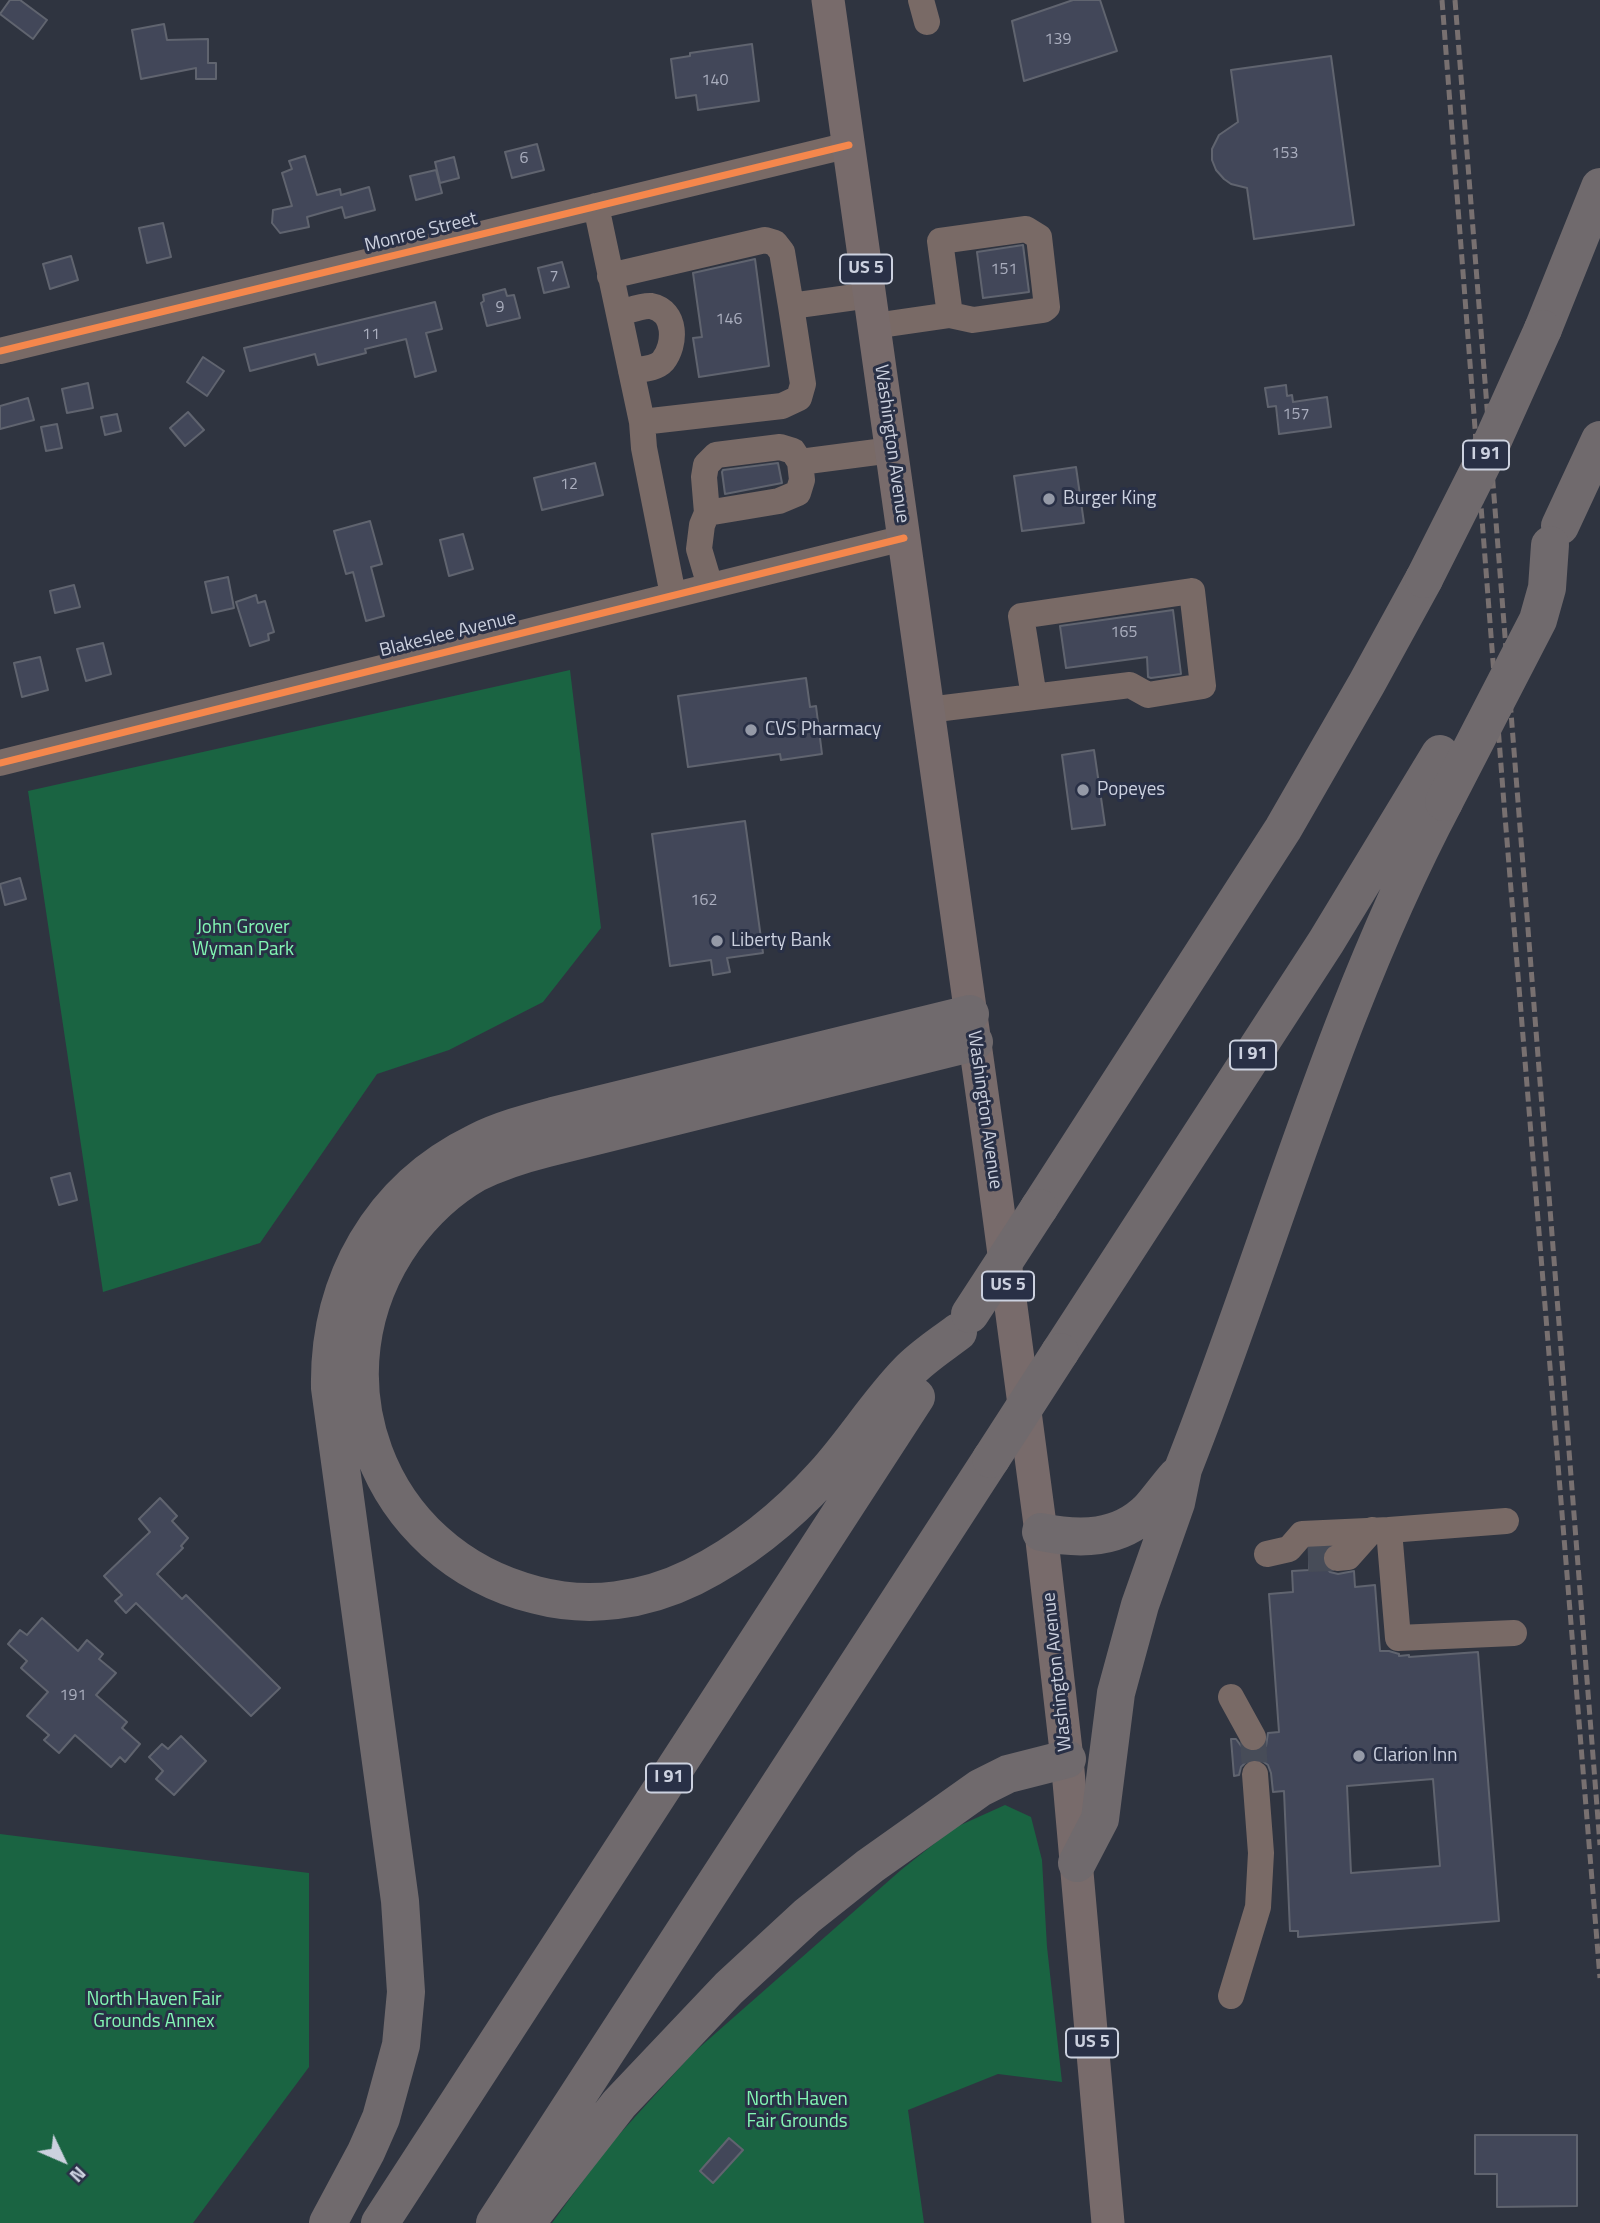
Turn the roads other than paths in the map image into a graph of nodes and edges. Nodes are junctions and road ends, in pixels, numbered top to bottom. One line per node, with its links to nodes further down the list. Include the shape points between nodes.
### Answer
1 (828, 0): 2 (main road, Washington Avenue / US 5)
2 (849, 145): 4 (street, Monroe Street); 7 (main road, Washington Avenue / US 5)
3 (1600, 187): 25 (highway, I 91, bridge, via 1485,458 1336,739 1283,829)
4 (596, 206): 5 (street); 10 (street, Monroe Street)
5 (611, 275): 6 (street, via 765,240 782,252); 8 (street)
6 (791, 306): 7 (street); 12 (street, via 803,384 799,398 782,406)
7 (872, 311): 9 (street); 14 (main road, Washington Avenue / US 5)
8 (619, 313): 11 (street); 11 (street, via 650,306 670,320 673,334 662,363)
9 (950, 315): 9 (street, via 973,320 1047,307 1039,237 1026,229 940,241)
10 (0, 351)
11 (631, 371): 12 (street)
12 (642, 422): 20 (street)
13 (1600, 440): 17 (highway, I 91)
14 (892, 450): 15 (street); 18 (main road, Washington Avenue / US 5)
15 (800, 462): 16 (street, via 798,493 779,501); 16 (street, via 793,451 780,447 716,455 706,465)
16 (706, 513): 19 (street, via 699,548)
17 (1555, 536): 26 (highway, bridge, via 1538,620 1396,897 1360,980); 41 (highway, I 91, bridge, via 1440,754 1319,952)
18 (904, 537): 19 (street, Blakeslee Avenue); 22 (main road, Washington Avenue / US 5)
19 (710, 586): 20 (street, Blakeslee Avenue)
20 (673, 595): 23 (street, Blakeslee Avenue)
21 (1034, 697): 21 (street, via 1130,685 1148,695 1203,686 1192,591 1021,616); 22 (street)
22 (928, 710): 24 (main road, Washington Avenue / US 5)
23 (0, 763)
24 (972, 1028): 25 (highway, via 547,1148 476,1174 418,1222 382,1274 363,1332 360,1388 369,1438 386,1481 410,1517 440,1547 478,1573 524,1592 570,1601 609,1601 681,1582 754,1539 825,1474 908,1371); 29 (main road, Washington Avenue / US 5); 39 (highway, via 553,1116 498,1133 458,1152 407,1190 359,1256 336,1316 330,1388 400,1901 406,1992 401,2045 381,2118)
25 (964, 1323): 40 (highway, I 91)
26 (1183, 1469): 29 (highway, via 1147,1511 1119,1530 1086,1538); 37 (highway, via 1119,1677 1100,1819)
27 (1506, 1521): 28 (street)
28 (1380, 1530): 30 (street, via 1302,1534); 31 (street, via 1348,1557); 32 (street, via 1398,1638)
29 (1041, 1532): 35 (main road, Washington Avenue / US 5)
30 (1288, 1554)
31 (1337, 1558)
32 (1514, 1633)
33 (1231, 1697): 34 (street)
34 (1253, 1737)
35 (1067, 1759): 37 (main road, Washington Avenue / US 5); 42 (highway, via 1008,1774 980,1788 807,1916 707,2010 619,2104)
36 (1255, 1774): 38 (street, via 1261,1853 1258,1907)
37 (1077, 1863): 43 (main road, Washington Avenue / US 5)
38 (1231, 1996)
39 (328, 2223)
40 (380, 2223)
41 (495, 2223)
42 (526, 2223)
43 (1108, 2223)

